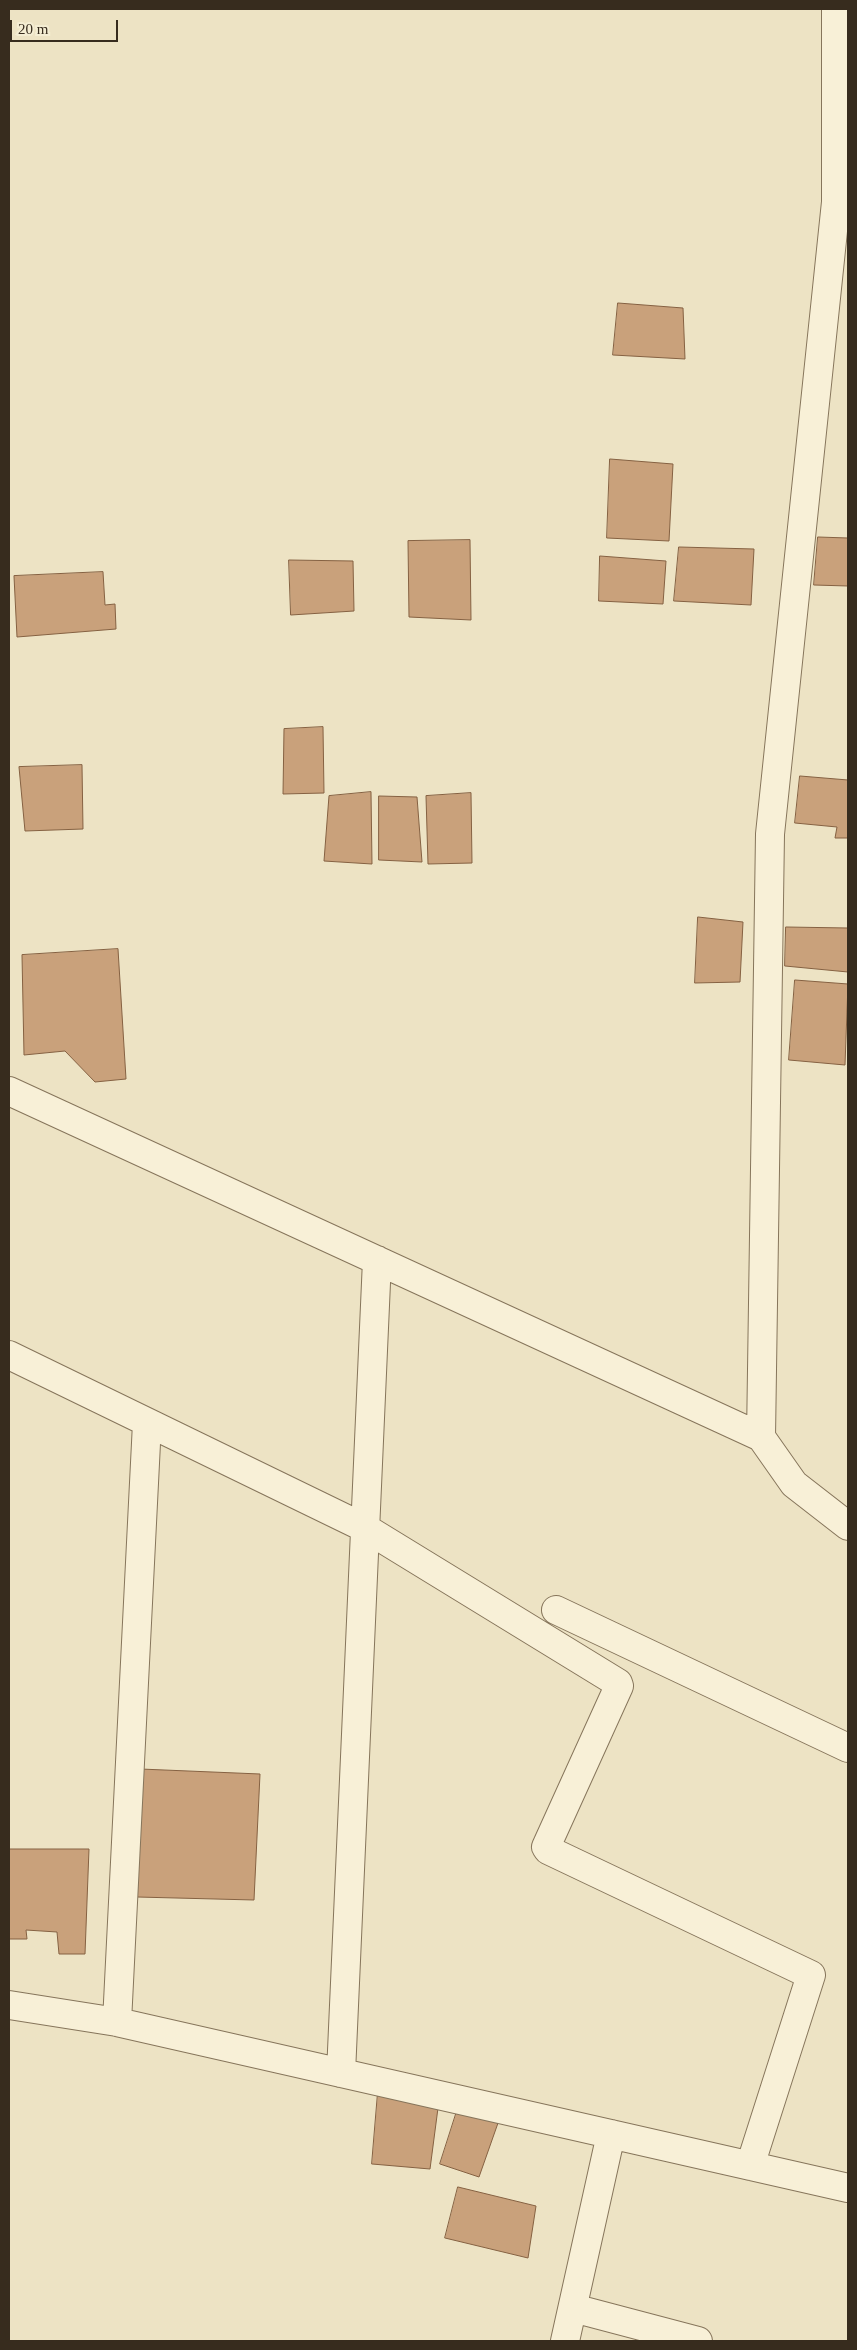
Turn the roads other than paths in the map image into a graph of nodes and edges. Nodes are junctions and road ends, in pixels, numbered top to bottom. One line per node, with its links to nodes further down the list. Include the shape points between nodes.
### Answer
1 (836, 9): 6 (street, via 836,202 770,834)
2 (9, 1091): 3 (street)
3 (377, 1260): 6 (street); 8 (street)
4 (9, 1355): 5 (street)
5 (147, 1423): 8 (street); 12 (street)
6 (761, 1437): 7 (street, via 794,1484)
7 (848, 1526)
8 (365, 1528): 13 (street); 15 (street, via 618,1683 546,1844 548,1850 810,1975)
9 (556, 1610): 10 (street)
10 (848, 1748)
11 (9, 2005): 12 (street)
12 (116, 2022): 13 (street)
13 (341, 2073): 14 (street)
14 (611, 2134): 15 (street); 17 (street)
15 (750, 2166): 16 (street)
16 (848, 2188)
17 (573, 2308): 18 (street); 19 (street)
18 (565, 2341)
19 (698, 2341)

